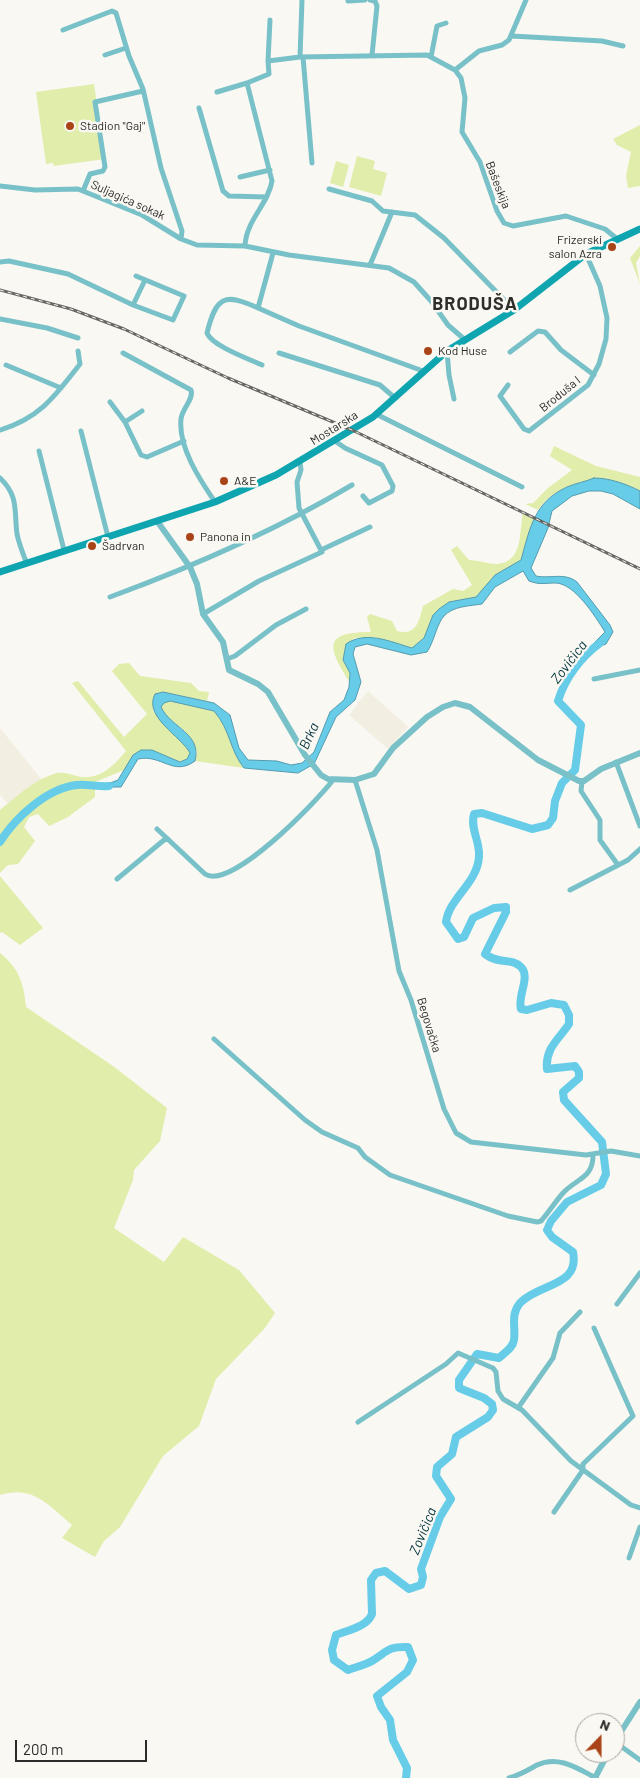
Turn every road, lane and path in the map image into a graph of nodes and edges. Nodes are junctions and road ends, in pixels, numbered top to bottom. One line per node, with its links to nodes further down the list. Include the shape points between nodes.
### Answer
1 (302, 0): 14 (street)
2 (365, 0): 5 (street)
3 (370, 0): 13 (street, via 377,6)
4 (526, 0): 9 (street)
5 (348, 1)
6 (270, 20): 16 (street)
7 (446, 23): 15 (street, via 437,26)
8 (63, 30): 11 (street, via 114,12)
9 (512, 36): 10 (street); 17 (street, via 502,44 479,51)
10 (623, 46)
11 (126, 48): 12 (street); 19 (street)
12 (105, 55)
13 (372, 55): 14 (street); 15 (street)
14 (302, 57): 16 (street); 22 (street)
15 (431, 57): 17 (street)
16 (268, 61): 18 (street, via 269,74)
17 (456, 70): 31 (street, Bašeskija, via 465,94 462,132 480,162 504,222 513,226 566,216 605,229)
18 (246, 83): 20 (street); 23 (street)
19 (143, 91): 27 (street, via 95,102 104,167 90,174); 32 (street, via 161,168 182,231)
20 (218, 92)
21 (200, 108): 28 (street, via 223,191 229,196)
22 (312, 163)
23 (270, 170): 24 (street); 28 (street, via 272,181)
24 (240, 177)
25 (0, 186): 27 (street, Suljagića sokak, via 21,190 65,188)
26 (330, 189): 29 (street, via 372,201 379,209)
27 (83, 191): 32 (street, Suljagića sokak, via 142,215)
28 (266, 197): 33 (street, via 250,222)
29 (392, 212): 37 (street); 42 (street, via 417,216 444,238)
30 (640, 228): 31 (main road, Mostarska)
31 (616, 238): 35 (main road, Mostarska)
32 (181, 239): 33 (street, Suljagića sokak, via 197,245)
33 (245, 246): 34 (street, Suljagića sokak)
34 (274, 253): 37 (street, Suljagića sokak); 41 (street)
35 (586, 254): 42 (main road, Mostarska); 54 (street, Broduša I, via 600,286 607,318 603,352)
36 (0, 262): 40 (street, via 9,261 68,274)
37 (370, 264): 45 (street, Suljagića sokak, via 401,273 414,282)
38 (136, 276): 39 (street)
39 (145, 280): 40 (street); 40 (street, via 184,296 172,320)
40 (134, 305)
41 (258, 308): 52 (street, via 224,299 217,304 207,333 222,347); 53 (street)
42 (514, 310): 45 (main road, Mostarska)
43 (0, 318): 44 (street)
44 (78, 338)
45 (464, 340): 47 (main road, Mostarska)
46 (78, 351): 56 (street, via 80,364)
47 (448, 351): 53 (main road, Mostarska); 58 (street)
48 (510, 352): 54 (street, via 538,331 545,332 561,350)
49 (124, 353): 65 (street, via 191,390 192,396 183,409 181,420)
50 (278, 353): 57 (street, via 380,384)
51 (6, 365): 56 (street)
52 (262, 365)
53 (424, 371): 57 (main road, Mostarska)
54 (594, 376): 55 (street, Broduša I, via 588,385 529,431 524,429 500,396)
55 (508, 385)
56 (61, 388): 63 (street, via 22,424)
57 (395, 398): 61 (main road, Mostarska)
58 (454, 399)
59 (110, 402): 62 (street)
60 (142, 412): 62 (street)
61 (376, 414): 66 (main road, Mostarska); 71 (street)
62 (125, 422): 65 (street, via 139,453 144,456)
63 (0, 430)
64 (81, 431): 77 (street)
65 (184, 441): 73 (street, via 197,473)
66 (334, 441): 68 (main road, Mostarska); 72 (street, via 385,468 392,491 369,503)
67 (38, 451): 78 (street)
68 (300, 462): 73 (main road, Mostarska); 74 (street, via 297,482)
69 (0, 478): 80 (street, via 16,504 17,535)
70 (352, 485): 74 (street)
71 (522, 487)
72 (363, 496)
73 (215, 502): 75 (main road, Mostarska)
74 (302, 515): 79 (street); 81 (street)
75 (157, 521): 77 (main road, Mostarska); 81 (street)
76 (370, 527): 79 (street)
77 (108, 536): 78 (main road, Mostarska)
78 (64, 550): 80 (main road, Mostarska)
79 (321, 550): 85 (street, via 240,591)
80 (26, 564): 82 (main road, Mostarska)
81 (190, 567): 83 (street); 85 (street)
82 (0, 572)
83 (110, 597)
84 (306, 609): 86 (street, via 276,624 235,656)
85 (203, 614): 86 (street, via 223,642)
86 (226, 659): 91 (street, via 232,673 268,692 305,755 324,777)
87 (640, 670): 88 (street)
88 (594, 679)
89 (640, 753): 90 (street)
90 (616, 762): 93 (street); 94 (street)
91 (333, 780): 92 (street); 96 (street, via 263,850 220,876 205,874)
92 (355, 780): 93 (street, via 374,774 393,748 427,717 455,704 465,705 479,714 538,760); 102 (street, Begovačka, via 377,850 400,970 444,1109 456,1134 471,1142)
93 (581, 781): 98 (street, via 581,791 600,820 600,840)
94 (640, 826)
95 (157, 829): 96 (street)
96 (168, 839): 99 (street)
97 (640, 849): 98 (street)
98 (618, 865): 100 (street)
99 (118, 879)
100 (570, 890)
101 (214, 1039): 102 (street, via 305,1120 322,1132 358,1148 390,1176 508,1216 541,1221 564,1192 589,1173)
102 (596, 1155): 103 (street, Begovačka, via 611,1151)
103 (640, 1156)
104 (640, 1273): 105 (street)
105 (617, 1304)
106 (580, 1312): 108 (street, via 560,1333 553,1358)
107 (594, 1328): 110 (street, via 633,1416 583,1464)
108 (518, 1408): 109 (street, via 498,1391 493,1368 458,1353); 110 (street)
109 (358, 1422)
110 (582, 1470): 111 (street); 112 (street)
111 (640, 1508)
112 (554, 1512)
113 (640, 1527): 114 (street)
114 (629, 1558)
115 (640, 1703): 116 (street)
116 (625, 1726)
117 (625, 1749): 118 (street)
118 (640, 1760)
119 (603, 1763): 121 (street)
120 (509, 1778): 121 (street, via 548,1760 555,1760)
121 (596, 1778)

